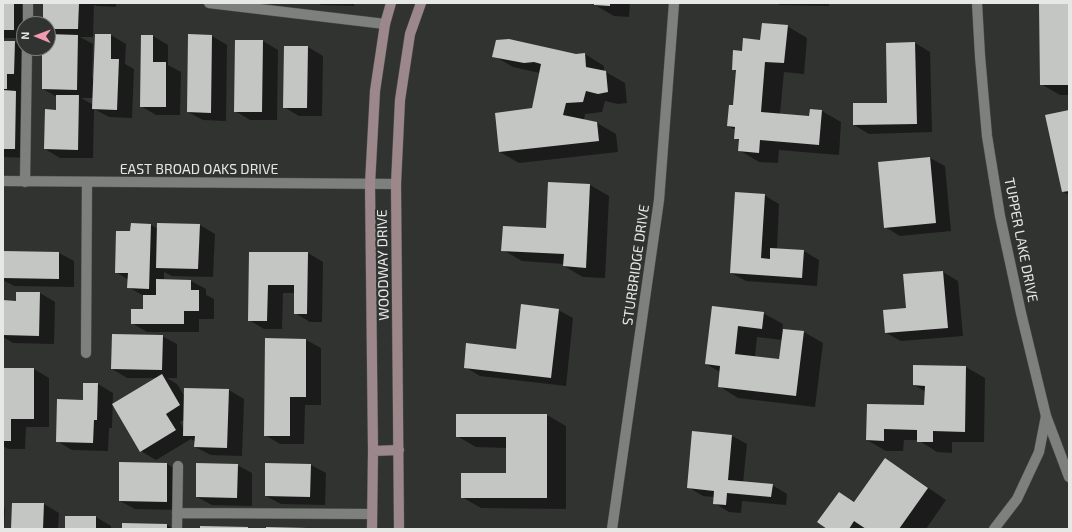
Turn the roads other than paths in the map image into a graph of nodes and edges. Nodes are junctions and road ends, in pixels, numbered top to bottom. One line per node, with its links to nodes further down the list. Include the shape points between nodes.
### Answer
1 (28, 3): 7 (street)
2 (209, 3): 8 (street)
3 (391, 3): 8 (main road, WOODWAY DRIVE)
4 (421, 3): 14 (main road, WOODWAY DRIVE, via 410,34 400,100)
5 (674, 3): 26 (street, STURBRIDGE DRIVE, via 659,200)
6 (977, 3): 16 (street, TUPPER LAKE DRIVE, via 987,136 1000,216)
7 (28, 16)
8 (385, 24): 13 (main road, WOODWAY DRIVE, via 375,92)
9 (27, 56): 11 (street)
10 (3, 181): 11 (street, EAST BROAD OAKS DRIVE)
11 (25, 182): 12 (street, EAST BROAD OAKS DRIVE)
12 (87, 182): 13 (street, EAST BROAD OAKS DRIVE); 15 (street)
13 (370, 184): 14 (street, EAST BROAD OAKS DRIVE); 18 (main road, WOODWAY DRIVE)
14 (396, 184): 17 (main road, WOODWAY DRIVE)
15 (86, 352)
16 (1046, 416): 20 (street, TUPPER LAKE DRIVE); 27 (street, via 1038,452 1017,499)
17 (399, 450): 18 (main road); 25 (main road, WOODWAY DRIVE)
18 (373, 451): 22 (main road, WOODWAY DRIVE)
19 (178, 466): 21 (street)
20 (1069, 477)
21 (178, 513): 22 (street); 23 (street)
22 (372, 514): 24 (main road, WOODWAY DRIVE)
23 (177, 529)
24 (372, 529)
25 (399, 529)
26 (612, 529)
27 (994, 529)

